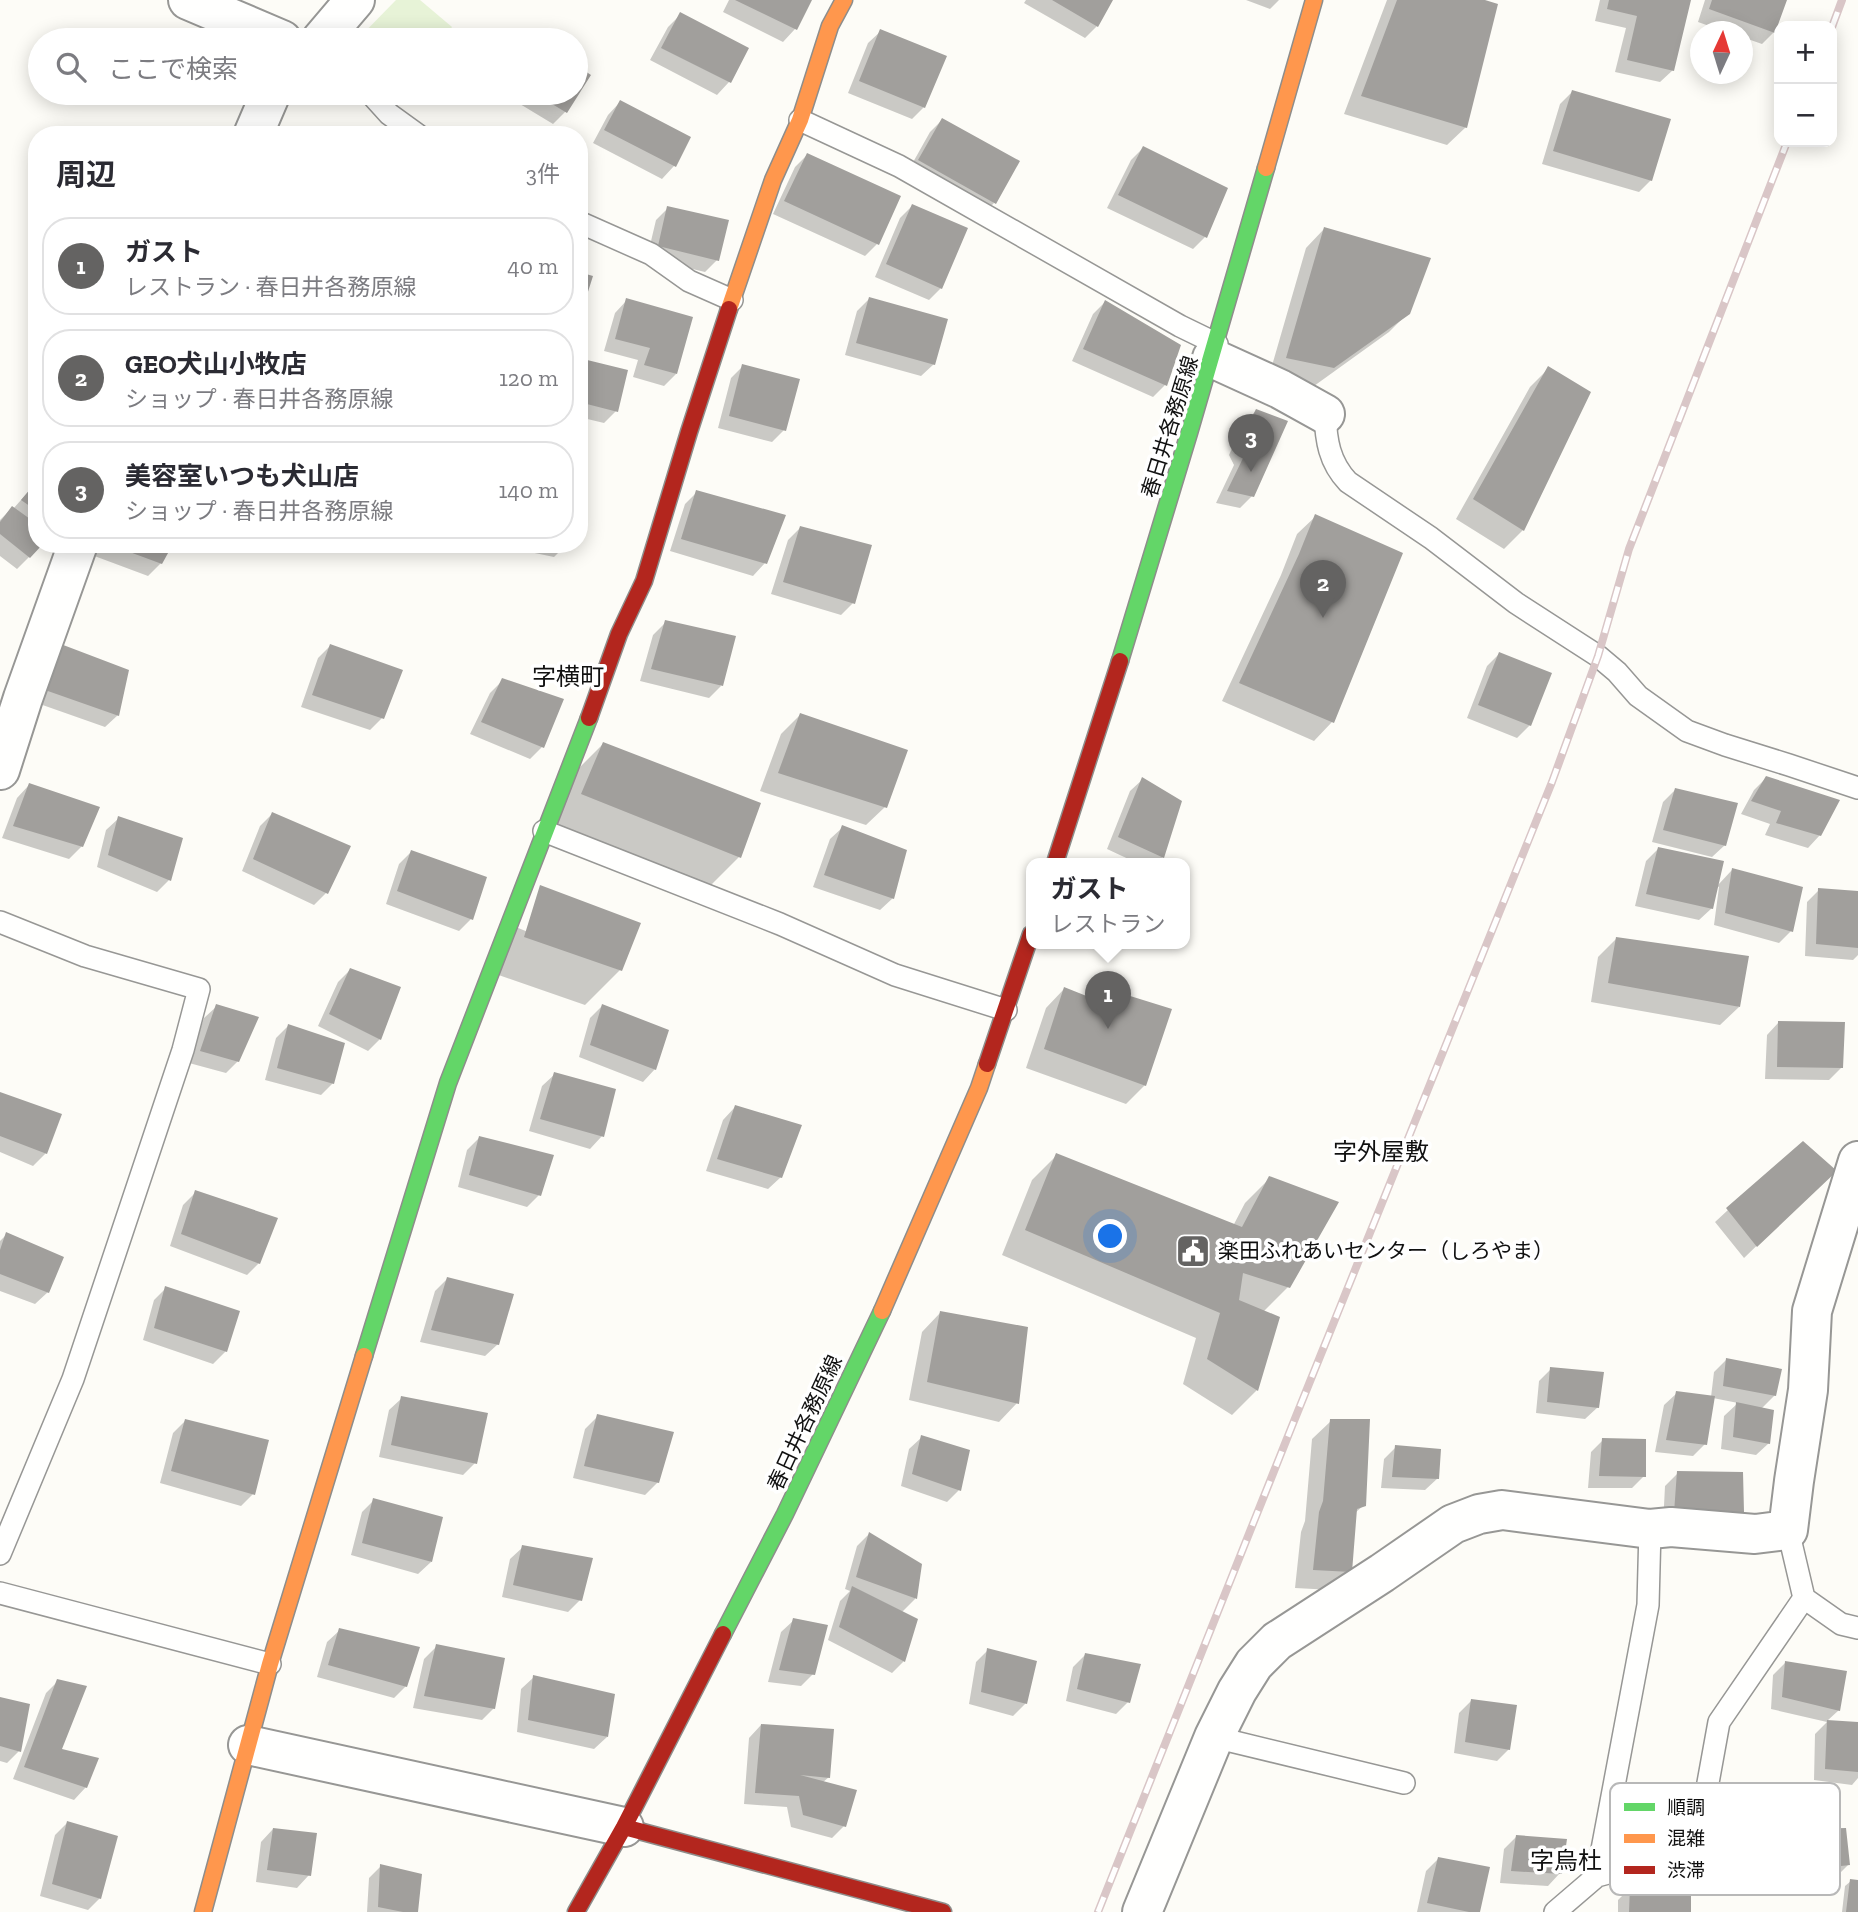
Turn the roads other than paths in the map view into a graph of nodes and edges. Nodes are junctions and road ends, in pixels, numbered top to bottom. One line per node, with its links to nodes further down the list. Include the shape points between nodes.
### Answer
1 (188, 0): 5 (street)
2 (355, 0): 6 (street)
3 (844, 0): 9 (street, via 830,26)
4 (1314, 0): 14 (street, 春日井各務原線)
5 (254, 28)
6 (330, 28)
7 (266, 105): 10 (street)
8 (381, 105): 11 (lane)
9 (800, 120): 13 (street, via 773,180); 14 (lane, via 899,166 1168,319)
10 (257, 126)
11 (406, 126)
12 (588, 226): 13 (lane, via 651,254 689,281)
13 (732, 300): 19 (street, via 644,582)
14 (1214, 351): 15 (street); 20 (street, 春日井各務原線)
15 (1325, 414): 18 (lane, via 1329,449 1337,470 1348,482 1598,656 1638,696 1687,730 1725,746)
16 (75, 553): 17 (street)
17 (0, 770)
18 (1858, 788)
19 (544, 831): 23 (lane, via 780,924 895,975); 31 (street, via 448,1083)
20 (1057, 858)
21 (0, 922): 27 (lane, via 85,956 199,989 183,1050 73,1379)
22 (1026, 949): 23 (street, 春日井各務原線)
23 (1006, 1010): 38 (street, 春日井各務原線, via 979,1088 886,1303 785,1514)
24 (1858, 1161): 26 (street, via 1812,1311 1808,1390)
25 (1650, 1529): 26 (street, via 1755,1534); 32 (street, via 1502,1510 1453,1524 1277,1641 1254,1664); 35 (lane, via 1648,1605)
26 (1788, 1530): 29 (lane)
27 (0, 1554)
28 (0, 1593): 31 (lane)
29 (1804, 1598): 30 (lane, via 1841,1624); 36 (lane, via 1719,1723)
30 (1858, 1628)
31 (270, 1664): 33 (street)
32 (1213, 1737): 34 (lane); 44 (street)
33 (248, 1745): 38 (street); 41 (street)
34 (1404, 1783)
35 (1615, 1783)
36 (1708, 1783)
37 (1610, 1807): 40 (lane)
38 (624, 1827): 42 (street, 春日井各務原線); 43 (street)
39 (1610, 1872): 40 (lane)
40 (1597, 1876): 45 (lane)
41 (203, 1912)
42 (576, 1912)
43 (943, 1912)
44 (1142, 1912)
45 (1555, 1912)

